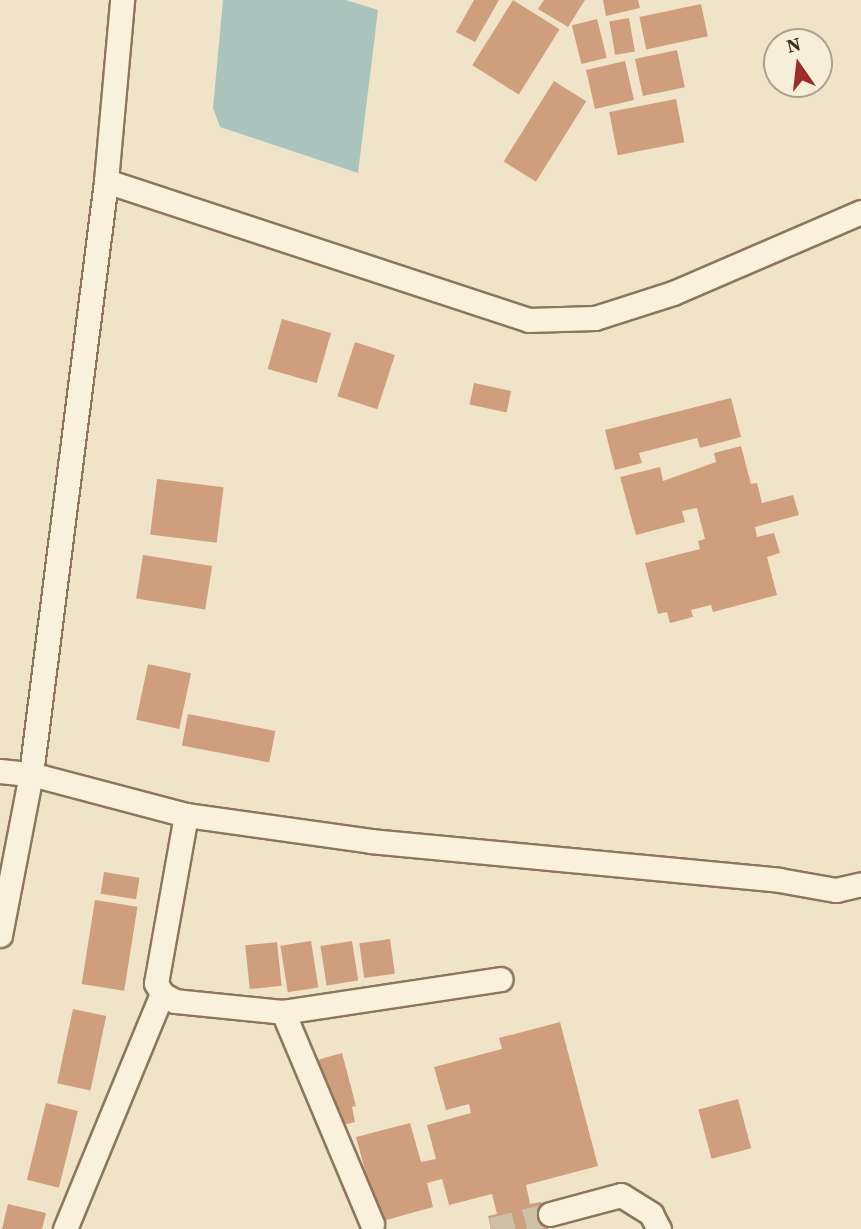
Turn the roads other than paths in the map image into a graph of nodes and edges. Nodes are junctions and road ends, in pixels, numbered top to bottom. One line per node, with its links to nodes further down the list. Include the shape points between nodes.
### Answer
1 (122, 0): 2 (street)
2 (106, 181): 3 (street, via 528,320 595,318 673,293); 5 (street)
3 (861, 212)
4 (0, 771): 5 (street)
5 (31, 774): 6 (street); 8 (street)
6 (186, 815): 7 (street, via 370,841 779,880 836,890); 10 (street, via 156,982)
7 (861, 884)
8 (0, 935)
9 (501, 979): 11 (street)
10 (162, 994): 11 (street, via 174,1001); 14 (street)
11 (283, 1012): 13 (street)
12 (550, 1214): 15 (street, via 621,1195 651,1214)
13 (372, 1224)
14 (65, 1229)
15 (659, 1229)

